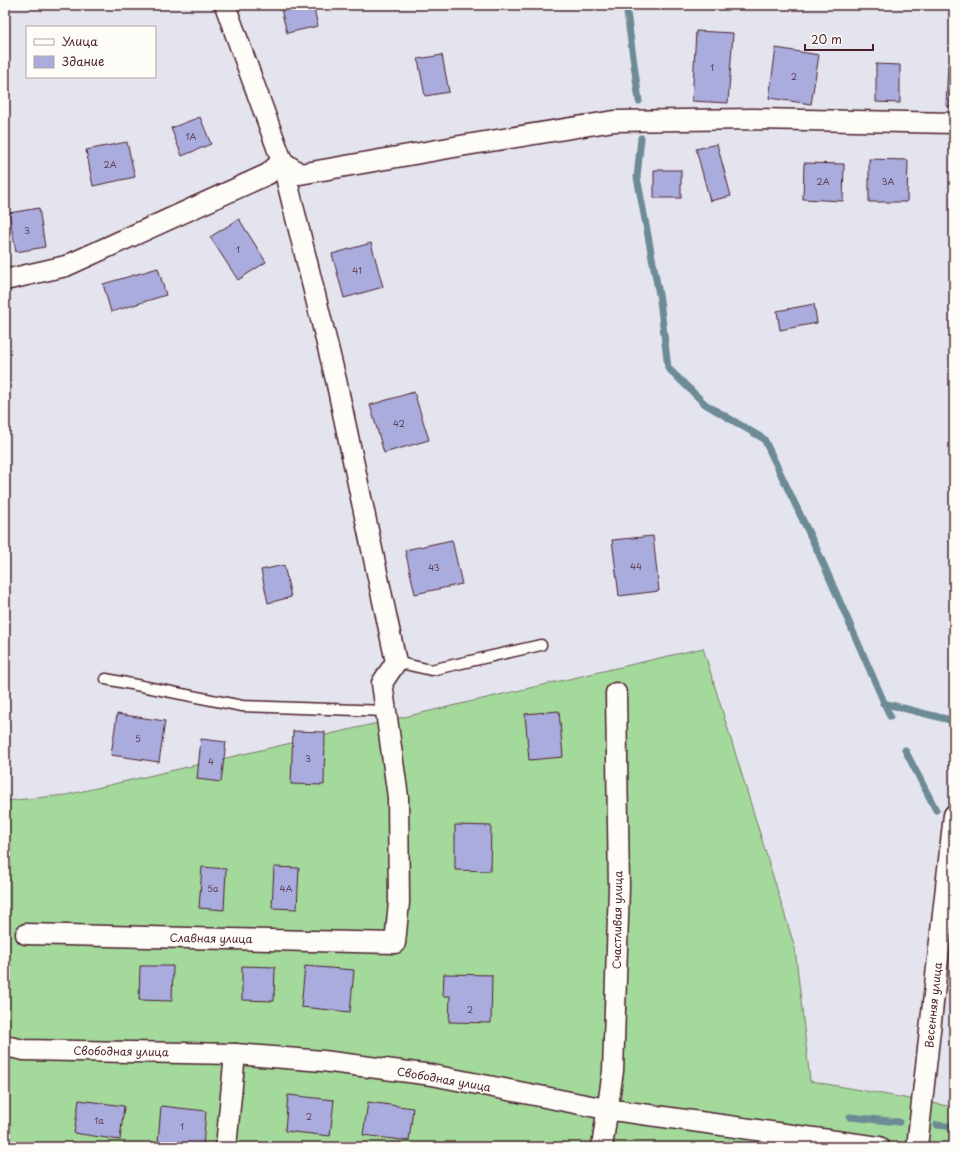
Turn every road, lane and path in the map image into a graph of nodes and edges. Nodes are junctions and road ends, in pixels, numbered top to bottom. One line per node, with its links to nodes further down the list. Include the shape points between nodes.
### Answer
1 (225, 5): 3 (street)
2 (954, 123): 3 (street, via 752,119 614,121 300,174)
3 (282, 161): 4 (street, via 268,174 66,266); 6 (street, via 336,380)
4 (5, 280)
5 (541, 645): 6 (lane, via 431,670)
6 (396, 662): 9 (lane, via 382,683)
7 (106, 679): 9 (lane, via 242,706)
8 (616, 693): 14 (street, Счастливая улица, via 619,887 613,1071)
9 (386, 711): 11 (street, Славная улица, via 398,797 399,902 395,943)
10 (954, 815): 18 (street, Весенняя улица)
11 (26, 934)
12 (5, 1046): 13 (street, Свободная улица, via 24,1050)
13 (235, 1054): 14 (street, Свободная улица, via 324,1061 432,1075); 15 (street)
14 (606, 1109): 16 (street, Счастливая улица); 17 (street, Свободная улица)
15 (226, 1147)
16 (602, 1147)
17 (879, 1147)
18 (917, 1147)

